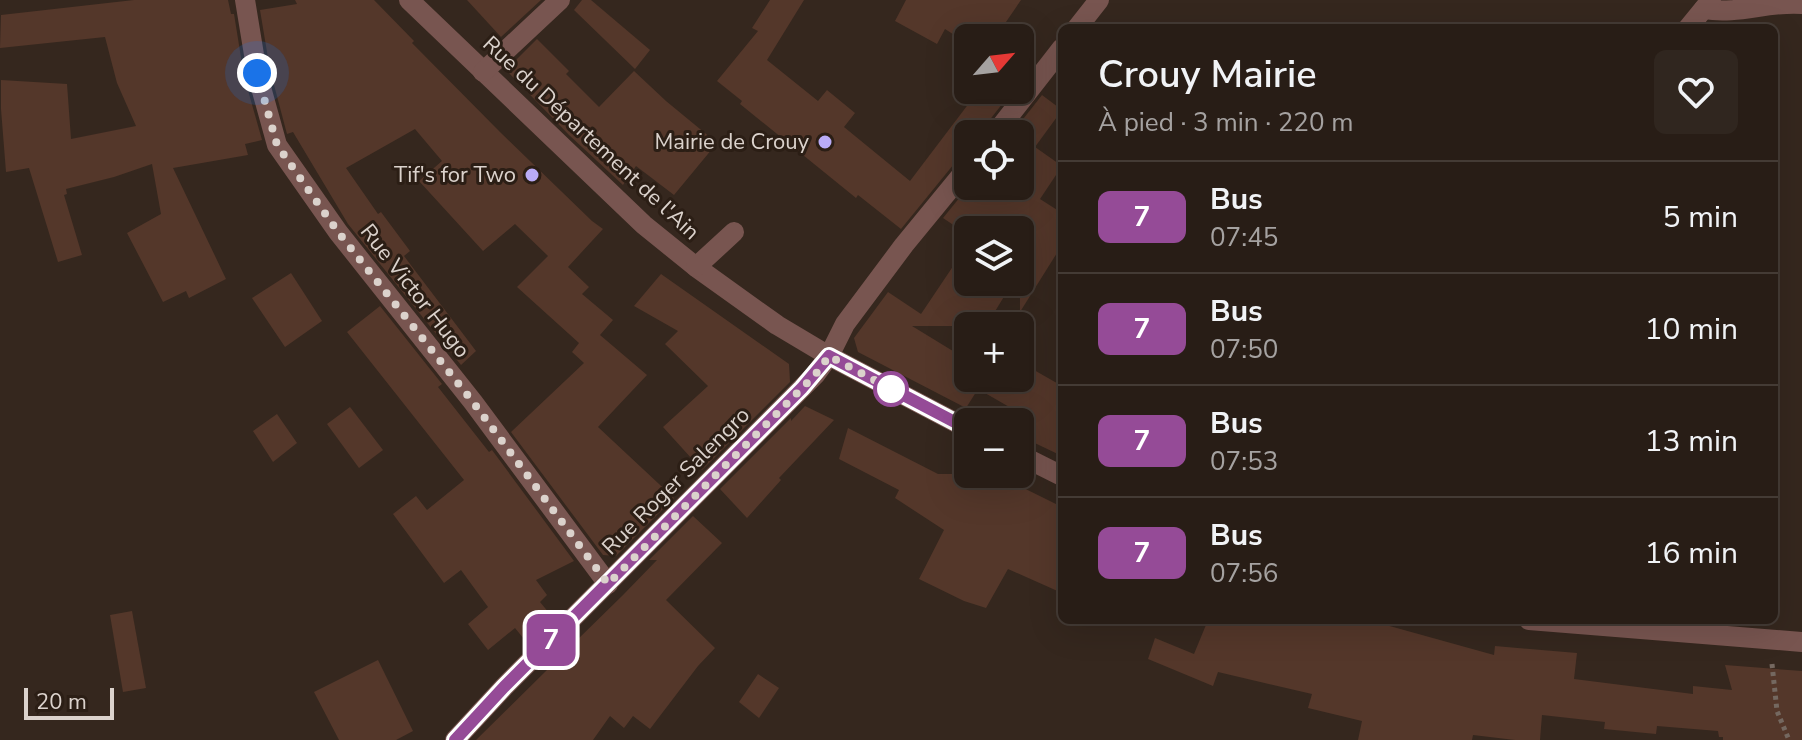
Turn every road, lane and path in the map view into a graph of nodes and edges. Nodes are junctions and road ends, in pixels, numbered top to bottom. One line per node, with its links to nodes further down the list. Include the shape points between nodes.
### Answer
1 (245, 0): 19 (street, Rue Victor Hugo, via 257,73 277,145)
2 (409, 0): 10 (street, Rue du Département de l'Ain)
3 (560, 0): 10 (street)
4 (1099, 0): 7 (street)
5 (1708, 4): 6 (street, via 1732,11); 8 (street)
6 (1802, 4)
7 (1080, 24)
8 (1691, 24)
9 (1058, 53): 11 (street)
10 (483, 72): 14 (street, Rue du Département de l'Ain, via 644,225)
11 (1006, 120)
12 (954, 184): 15 (street, Rue Roger Salengro, via 845,324)
13 (734, 232): 14 (street)
14 (696, 267): 15 (street, Rue du Département de l'Ain)
15 (829, 356): 16 (street, Rue du Département de l'Ain); 19 (street, Rue Roger Salengro)
16 (954, 422)
17 (1034, 462): 18 (street)
18 (1058, 474)
19 (608, 584): 23 (street, Rue Roger Salengro)
20 (1577, 624): 21 (street)
21 (1769, 640): 22 (street); 24 (path, via 1777,711)
22 (1802, 642)
23 (455, 740)
24 (1789, 740)

